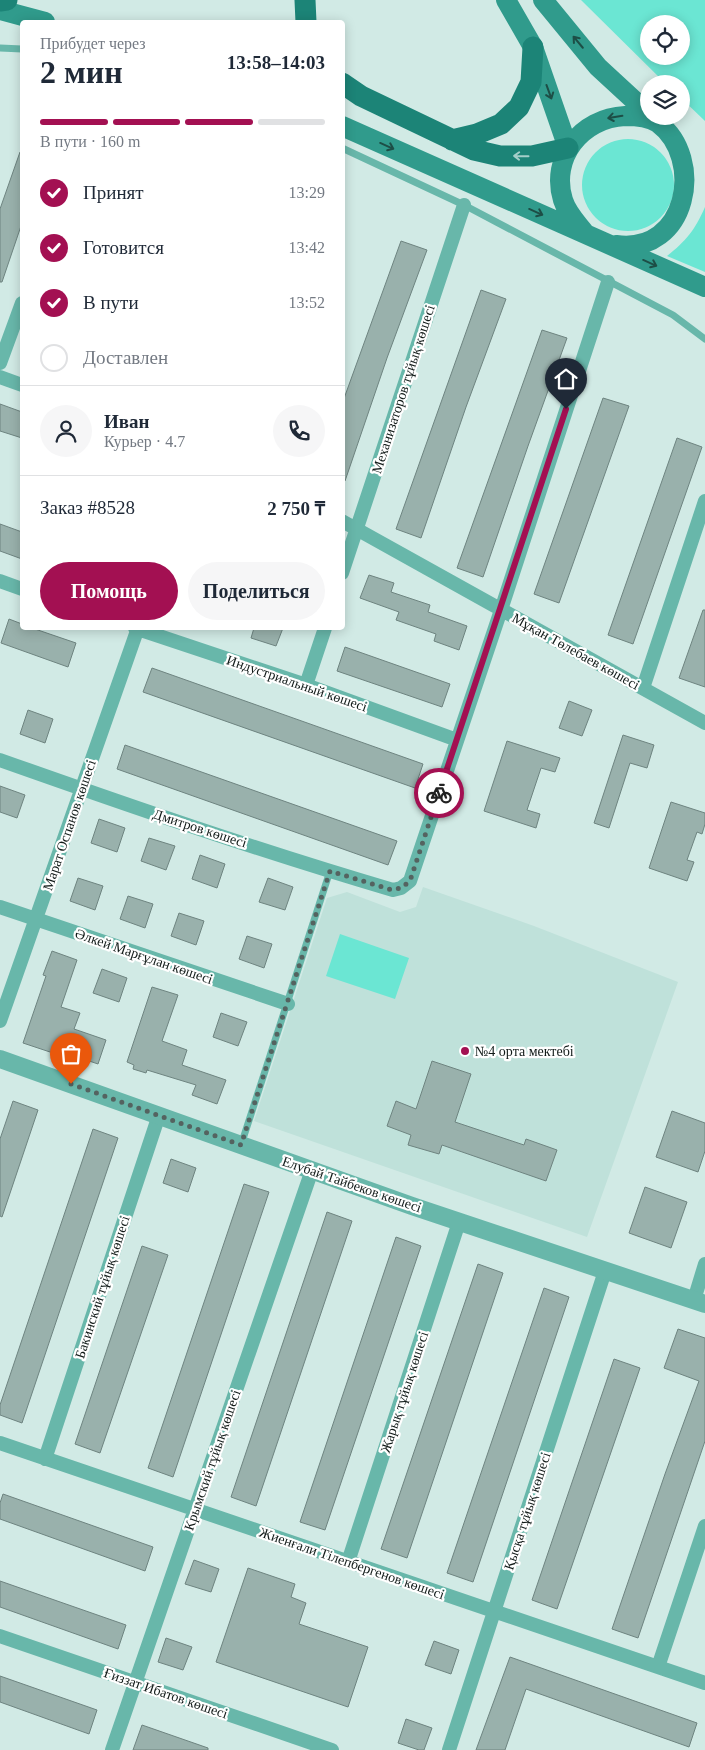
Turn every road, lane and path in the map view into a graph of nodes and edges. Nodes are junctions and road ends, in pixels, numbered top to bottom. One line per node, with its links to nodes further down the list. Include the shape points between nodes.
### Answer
1 (6, 0): 5 (main road)
2 (305, 0): 8 (main road)
3 (506, 0): 9 (main road)
4 (543, 0): 13 (main road, one-way to 4, via 598,67)
5 (0, 1)
6 (0, 10): 7 (main road)
7 (38, 20)
8 (306, 20)
9 (532, 47): 18 (main road, via 531,82 519,107 501,124); 19 (main road, one-way to 19)
10 (0, 48): 11 (lane)
11 (20, 49)
12 (345, 85): 18 (main road)
13 (640, 107)
14 (640, 117): 19 (main road, one-way to 19, via 612,116 591,125)
15 (661, 125): 17 (main road)
16 (345, 127): 23 (main road, one-way to 23)
17 (674, 136): 21 (main road); 24 (main road, via 686,156 691,178 688,200 679,218 665,233 647,243 626,246)
18 (452, 140): 19 (main road, one-way to 18, via 532,156 500,156 474,150)
19 (568, 148): 23 (main road, via 560,180 564,201 573,219)
20 (345, 149): 22 (lane)
21 (699, 158)
22 (464, 205): 25 (lane); 34 (street, Механизаторов тұйық көшесі)
23 (588, 235): 24 (main road)
24 (606, 243): 26 (main road, one-way to 26)
25 (608, 282): 28 (lane, via 673,315); 38 (street)
26 (705, 287)
27 (20, 308): 29 (street)
28 (705, 340)
29 (0, 363)
30 (0, 377): 31 (street)
31 (20, 384)
32 (705, 501): 43 (street)
33 (345, 522): 34 (street, Мұқан Төлебаев көшесі)
34 (357, 528): 35 (street, Механизаторов тұйық көшесі); 38 (street, Мұқан Төлебаев көшесі)
35 (345, 564)
36 (0, 581): 37 (street)
37 (20, 587)
38 (501, 610): 43 (street, Мұқан Төлебаев көшесі); 45 (street)
39 (136, 630): 47 (street, Марат Оспанов көшесі)
40 (143, 630): 42 (street, Индустриальный көшесі)
41 (324, 630): 42 (street)
42 (306, 685): 45 (street, Индустриальный көшесі)
43 (643, 688): 44 (street, Мұқан Төлебаев көшесі)
44 (705, 724)
45 (457, 740): 48 (street, Дмитров көшесі, via 410,881 392,890)
46 (0, 760): 47 (street, Дмитров көшесі)
47 (82, 789): 48 (street, Дмитров көшесі); 50 (street, Марат Оспанов көшесі)
48 (330, 871): 51 (lane)
49 (0, 907): 50 (street, Әлкей Марғұлан көшесі)
50 (36, 920): 51 (street, Әлкей Марғұлан көшесі); 52 (street, Марат Оспанов көшесі)
51 (288, 1004): 55 (lane)
52 (0, 1021)
53 (0, 1059): 54 (street, Елубай Тайбеков көшесі)
54 (159, 1115): 55 (street, Елубай Тайбеков көшесі); 62 (street, Бакинский тұйық көшесі)
55 (241, 1145): 56 (street, Елубай Тайбеков көшесі)
56 (312, 1170): 57 (street, Елубай Тайбеков көшесі); 63 (street, Крымский тұйық көшесі)
57 (459, 1222): 59 (street, Елубай Тайбеков көшесі); 65 (street, Жарық тұйық көшесі)
58 (705, 1264): 60 (street)
59 (605, 1272): 60 (street, Елубай Тайбеков көшесі); 66 (street, Қысқа тұйық көшесі)
60 (699, 1302)
61 (0, 1443): 62 (street, Жиенғали Тілепбергенов көшесі)
62 (45, 1459): 63 (street, Жиенғали Тілепбергенов көшесі)
63 (195, 1510): 65 (street, Жиенғали Тілепбергенов көшесі); 69 (street, Крымский тұйық көшесі)
64 (705, 1526): 68 (street)
65 (348, 1562): 66 (street, Жиенғали Тілепбергенов көшесі)
66 (494, 1612): 68 (street, Жиенғали Тілепбергенов көшесі); 73 (street, Қысқа тұйық көшесі)
67 (0, 1636): 69 (street, Ғиззат Ибатов көшесі)
68 (658, 1667): 70 (street, Жиенғали Тілепбергенов көшесі)
69 (136, 1682): 71 (street, Крымский тұйық көшесі); 72 (street, Ғиззат Ибатов көшесі)
70 (705, 1683)
71 (112, 1750)
72 (332, 1750)
73 (449, 1750)

